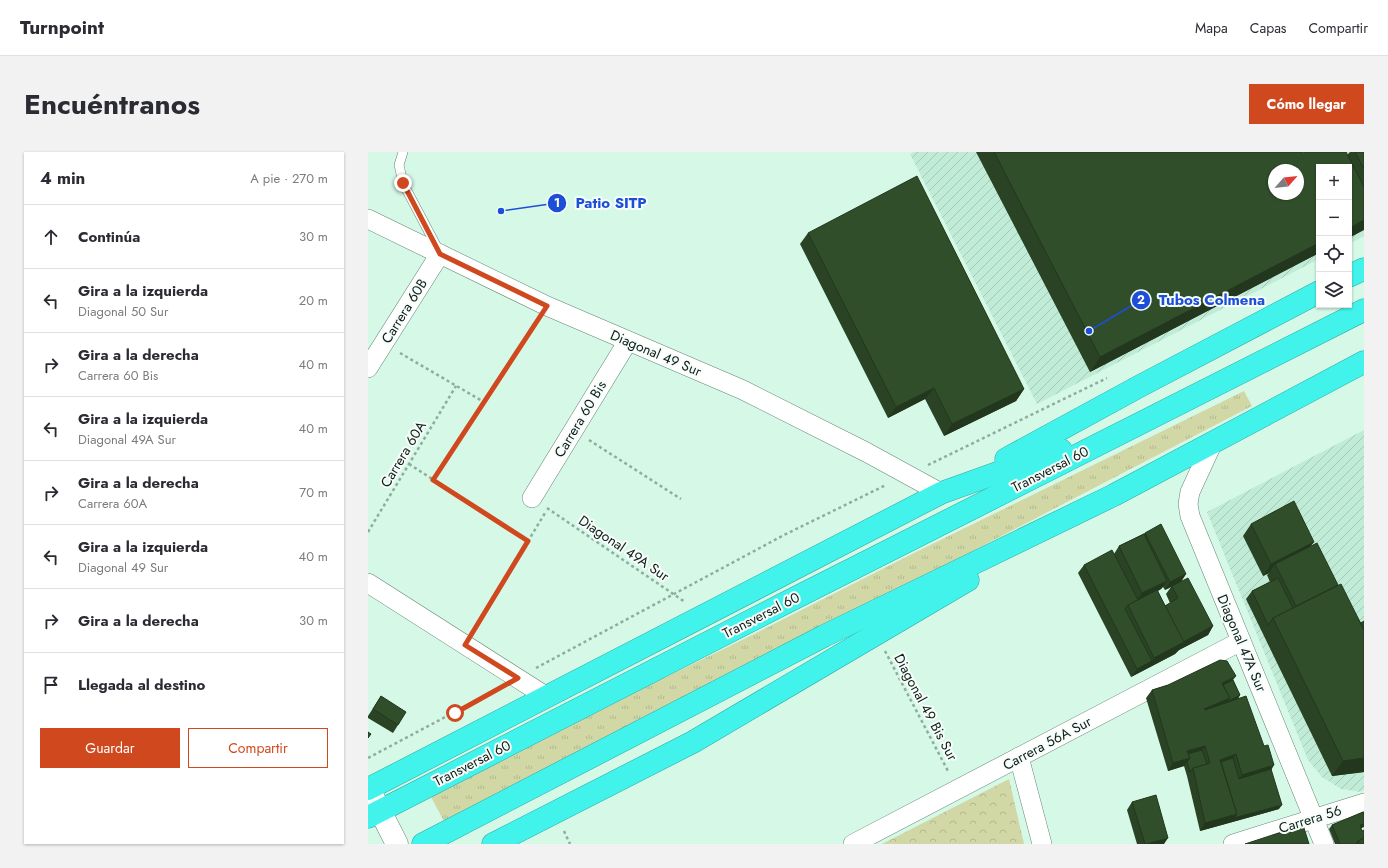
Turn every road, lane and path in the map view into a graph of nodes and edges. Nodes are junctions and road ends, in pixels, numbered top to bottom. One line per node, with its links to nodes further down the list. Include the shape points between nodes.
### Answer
1 (404, 152): 3 (lane, via 399,165 403,183)
2 (368, 219): 3 (street, Diagonal 49 Sur)
3 (440, 254): 7 (street, Diagonal 49 Sur); 10 (street, Carrera 60B)
4 (1364, 269): 5 (highway)
5 (1352, 275)
6 (1316, 294): 22 (highway)
7 (547, 306): 9 (street, Diagonal 49 Sur); 15 (path)
8 (1364, 310): 16 (highway, Transversal 60)
9 (628, 341): 17 (street, Carrera 60 Bis); 20 (street, Diagonal 49 Sur, via 744,390)
10 (384, 343): 12 (street, Carrera 60B); 14 (path)
11 (1364, 362): 18 (highway)
12 (368, 368)
13 (1109, 378): 20 (path)
14 (456, 386): 15 (path); 19 (path, Carrera 60A)
15 (484, 402): 21 (path)
16 (1154, 416): 22 (highway, Transversal 60); 32 (highway, Transversal 60)
17 (573, 430): 24 (street, Carrera 60 Bis); 25 (path)
18 (1213, 442): 23 (highway); 35 (street, Diagonal 47A Sur, via 1190,492 1188,504 1194,528)
19 (409, 464): 21 (path); 27 (path, Carrera 60A)
20 (908, 475): 22 (street, Diagonal 49 Sur); 30 (path, via 784,535)
21 (433, 480): 28 (path)
22 (941, 493): 31 (highway, Transversal 60)
23 (1114, 494): 34 (highway); 47 (highway, via 817,640)
24 (532, 498): 26 (path, Diagonal 49A Sur)
25 (681, 499)
26 (548, 508): 28 (path); 30 (path, Diagonal 49A Sur)
27 (368, 532)
28 (528, 541): 36 (path)
29 (368, 583): 36 (street)
30 (673, 594): 33 (path, Diagonal 49A Sur); 37 (path)
31 (739, 598): 32 (highway); 33 (highway, Transversal 60)
32 (793, 599): 44 (highway, Transversal 60)
33 (705, 616): 38 (highway, Transversal 60)
34 (876, 634): 42 (path, Diagonal 49 Bis Sur); 48 (highway, via 693,742)
35 (1241, 642): 39 (street, Carrera 56A Sur); 45 (street, Diagonal 47A Sur)
36 (465, 645): 37 (street)
37 (518, 678): 38 (street); 40 (path)
38 (547, 697): 41 (highway, Transversal 60)
39 (1019, 757): 42 (street, Carrera 56A Sur); 50 (street)
40 (368, 758)
41 (369, 789): 44 (street)
42 (957, 789): 49 (street, Carrera 56A Sur)
43 (1364, 803): 45 (street, Carrera 56)
44 (374, 814): 46 (street)
45 (1314, 818): 51 (street, Carrera 56); 52 (street, Diagonal 47A Sur)
46 (397, 844)
47 (423, 844)
48 (493, 844)
49 (853, 844)
50 (1042, 844)
51 (1233, 844)
52 (1324, 844)

